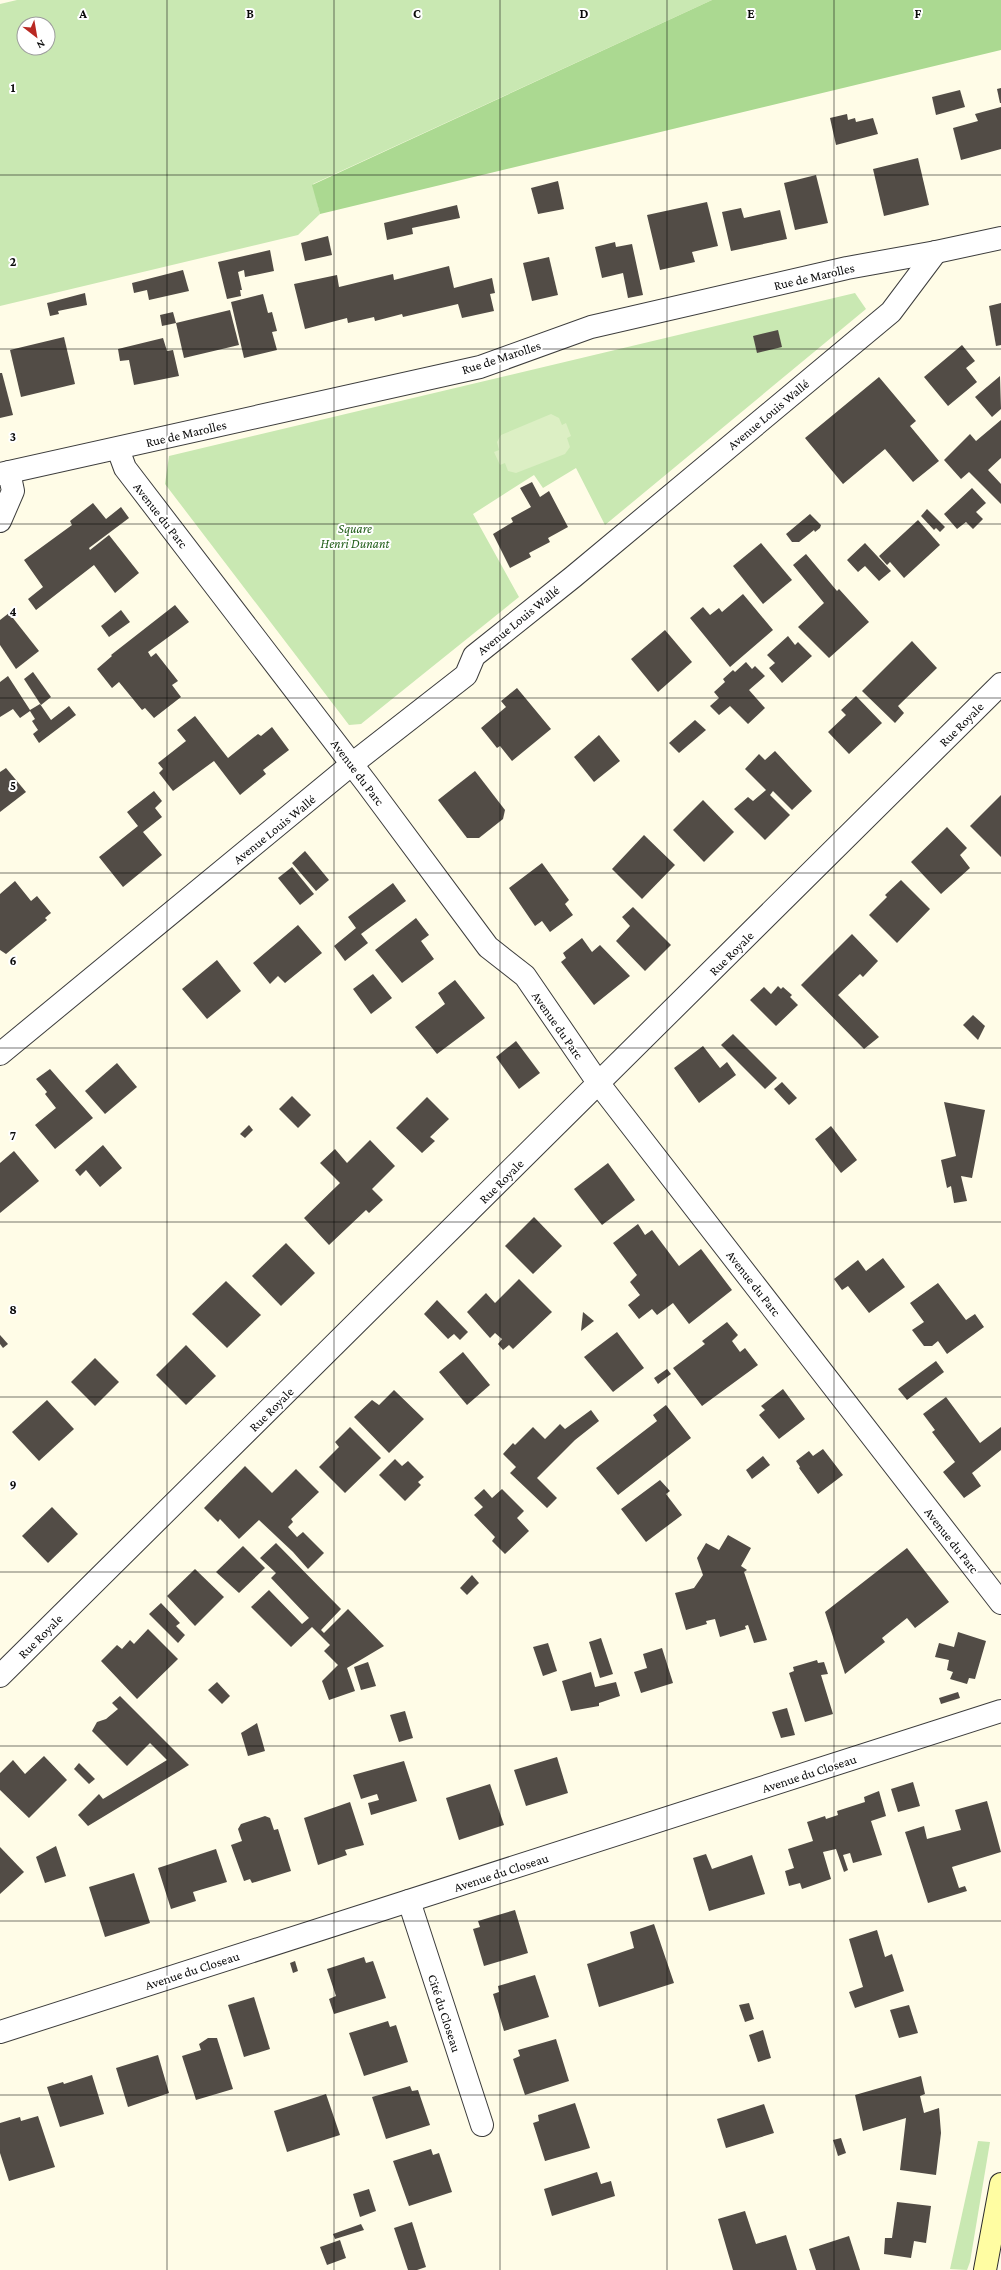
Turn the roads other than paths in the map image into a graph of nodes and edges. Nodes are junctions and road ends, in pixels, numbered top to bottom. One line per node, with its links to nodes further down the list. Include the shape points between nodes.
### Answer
1 (1001, 238): 2 (street, Rue de Marolles)
2 (936, 252): 3 (street, Rue de Marolles, via 847,268 591,327 480,366); 7 (street, Avenue Louis Wallé, via 891,312 573,577 474,656 466,675)
3 (118, 448): 4 (street, Rue de Marolles); 7 (street, Avenue du Parc, via 125,468)
4 (4, 473): 5 (street, via 13,491)
5 (0, 520)
6 (1001, 684): 9 (street, Rue Royale)
7 (352, 764): 8 (street, Avenue Louis Wallé); 9 (street, Avenue du Parc, via 488,947 525,976)
8 (0, 1054)
9 (599, 1084): 10 (street, Avenue du Parc); 11 (street, Rue Royale)
10 (1001, 1603)
11 (0, 1676)
12 (1001, 1711): 13 (street, Avenue du Closeau)
13 (409, 1901): 14 (street, Avenue du Closeau); 15 (street, Cité du Closeau)
14 (0, 2032)
15 (482, 2125)
16 (1001, 2184): 17 (main road)
17 (985, 2270)

